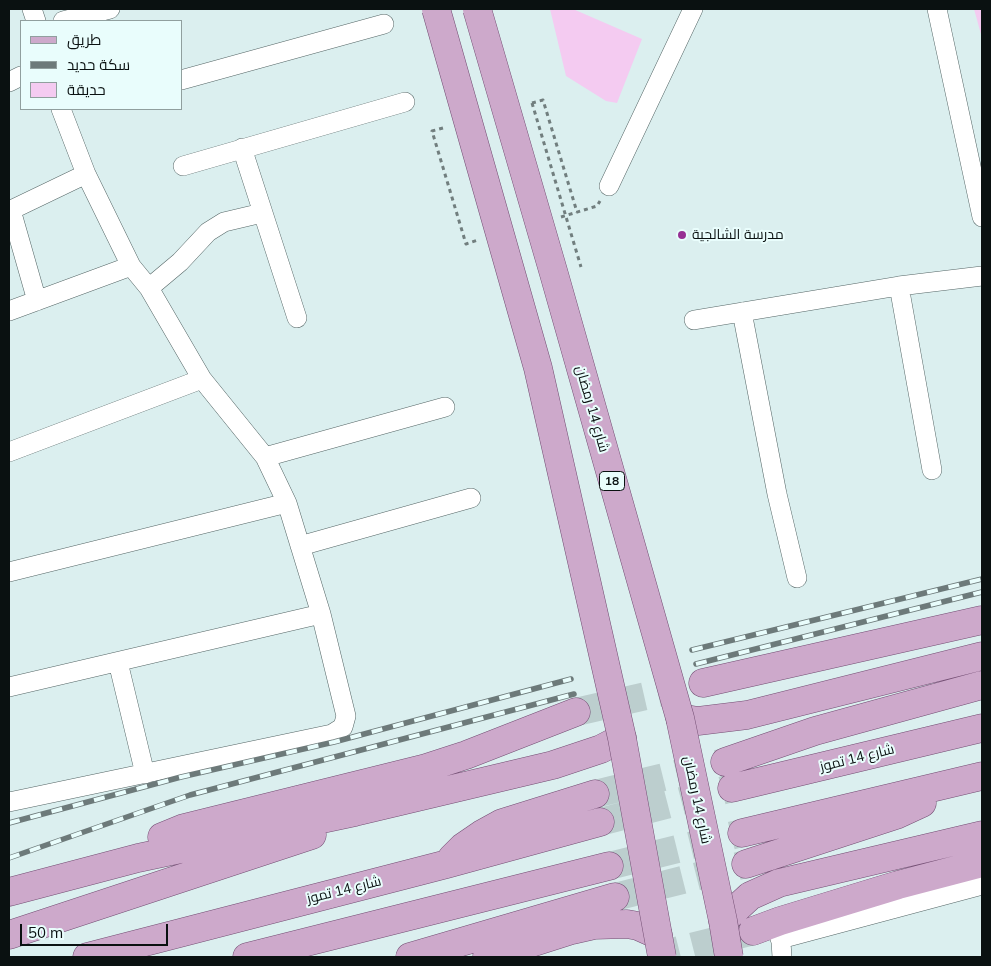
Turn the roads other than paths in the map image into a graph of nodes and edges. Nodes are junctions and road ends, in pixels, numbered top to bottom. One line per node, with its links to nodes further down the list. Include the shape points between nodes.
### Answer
1 (110, 9): 6 (street)
2 (436, 9): 47 (main road, bridge, via 538,368)
3 (477, 9): 45 (main road, شارع 14 رمضان / 18, bridge)
4 (693, 9): 14 (street)
5 (938, 9): 17 (street)
6 (68, 20)
7 (384, 24): 8 (street)
8 (182, 80)
9 (404, 102): 11 (street)
10 (67, 110): 13 (street)
11 (242, 148): 12 (street); 16 (street)
12 (183, 166)
13 (86, 174): 15 (street); 18 (street)
14 (609, 186)
15 (10, 211): 22 (street)
16 (262, 213): 21 (street, via 224,222 208,232); 25 (street)
17 (982, 216)
18 (131, 266): 21 (street); 22 (street)
19 (982, 276): 20 (street)
20 (899, 286): 24 (street); 31 (street)
21 (149, 288): 27 (street)
22 (36, 301): 23 (street)
23 (9, 311)
24 (742, 312): 26 (street); 36 (street)
25 (297, 318)
26 (694, 320)
27 (202, 379): 29 (street); 30 (street)
28 (445, 407): 30 (street)
29 (9, 452)
30 (265, 456): 33 (street)
31 (932, 470)
32 (470, 498): 34 (street)
33 (287, 503): 34 (street); 35 (street)
34 (300, 546): 37 (street)
35 (9, 572)
36 (796, 578)
37 (321, 614): 40 (street); 49 (street, via 346,716 343,728 332,734)
38 (982, 620): 41 (main road)
39 (982, 656): 45 (main road, via 747,715 698,721)
40 (118, 662): 43 (street); 49 (street)
41 (703, 683)
42 (982, 685): 48 (main road, via 814,731)
43 (9, 687)
44 (576, 712): 59 (main road, via 450,760 173,832 154,842)
45 (680, 718): 67 (main road, شارع 14 رمضان / 18, bridge)
46 (982, 728): 52 (main road, شارع 14 تموز)
47 (622, 738): 55 (main road, via 602,750 553,765); 71 (main road, bridge)
48 (725, 762)
49 (145, 774): 54 (street)
50 (982, 776): 51 (main road)
51 (954, 782): 57 (main road); 62 (main road, via 896,815)
52 (732, 788)
53 (595, 794): 61 (main road, via 502,823 463,847)
54 (9, 802)
55 (355, 812): 59 (main road); 69 (main road, via 296,841)
56 (600, 822): 61 (main road, شارع 14 تموز)
57 (742, 833)
58 (982, 835): 67 (main road, via 779,882 750,896)
59 (138, 858): 65 (main road)
60 (982, 863): 70 (main road, via 898,885)
61 (447, 864): 72 (main road, شارع 14 تموز)
62 (746, 864)
63 (609, 866): 73 (main road)
64 (982, 885): 70 (street)
65 (9, 892)
66 (615, 897): 74 (main road)
67 (723, 921): 76 (main road, شارع 14 رمضان / 18, bridge)
68 (754, 930): 70 (main road)
69 (9, 935)
70 (781, 939)
71 (660, 946): 75 (main road, via 638,926 600,924)
72 (87, 957)
73 (246, 957)
74 (410, 957)
75 (487, 957)
76 (729, 957)

